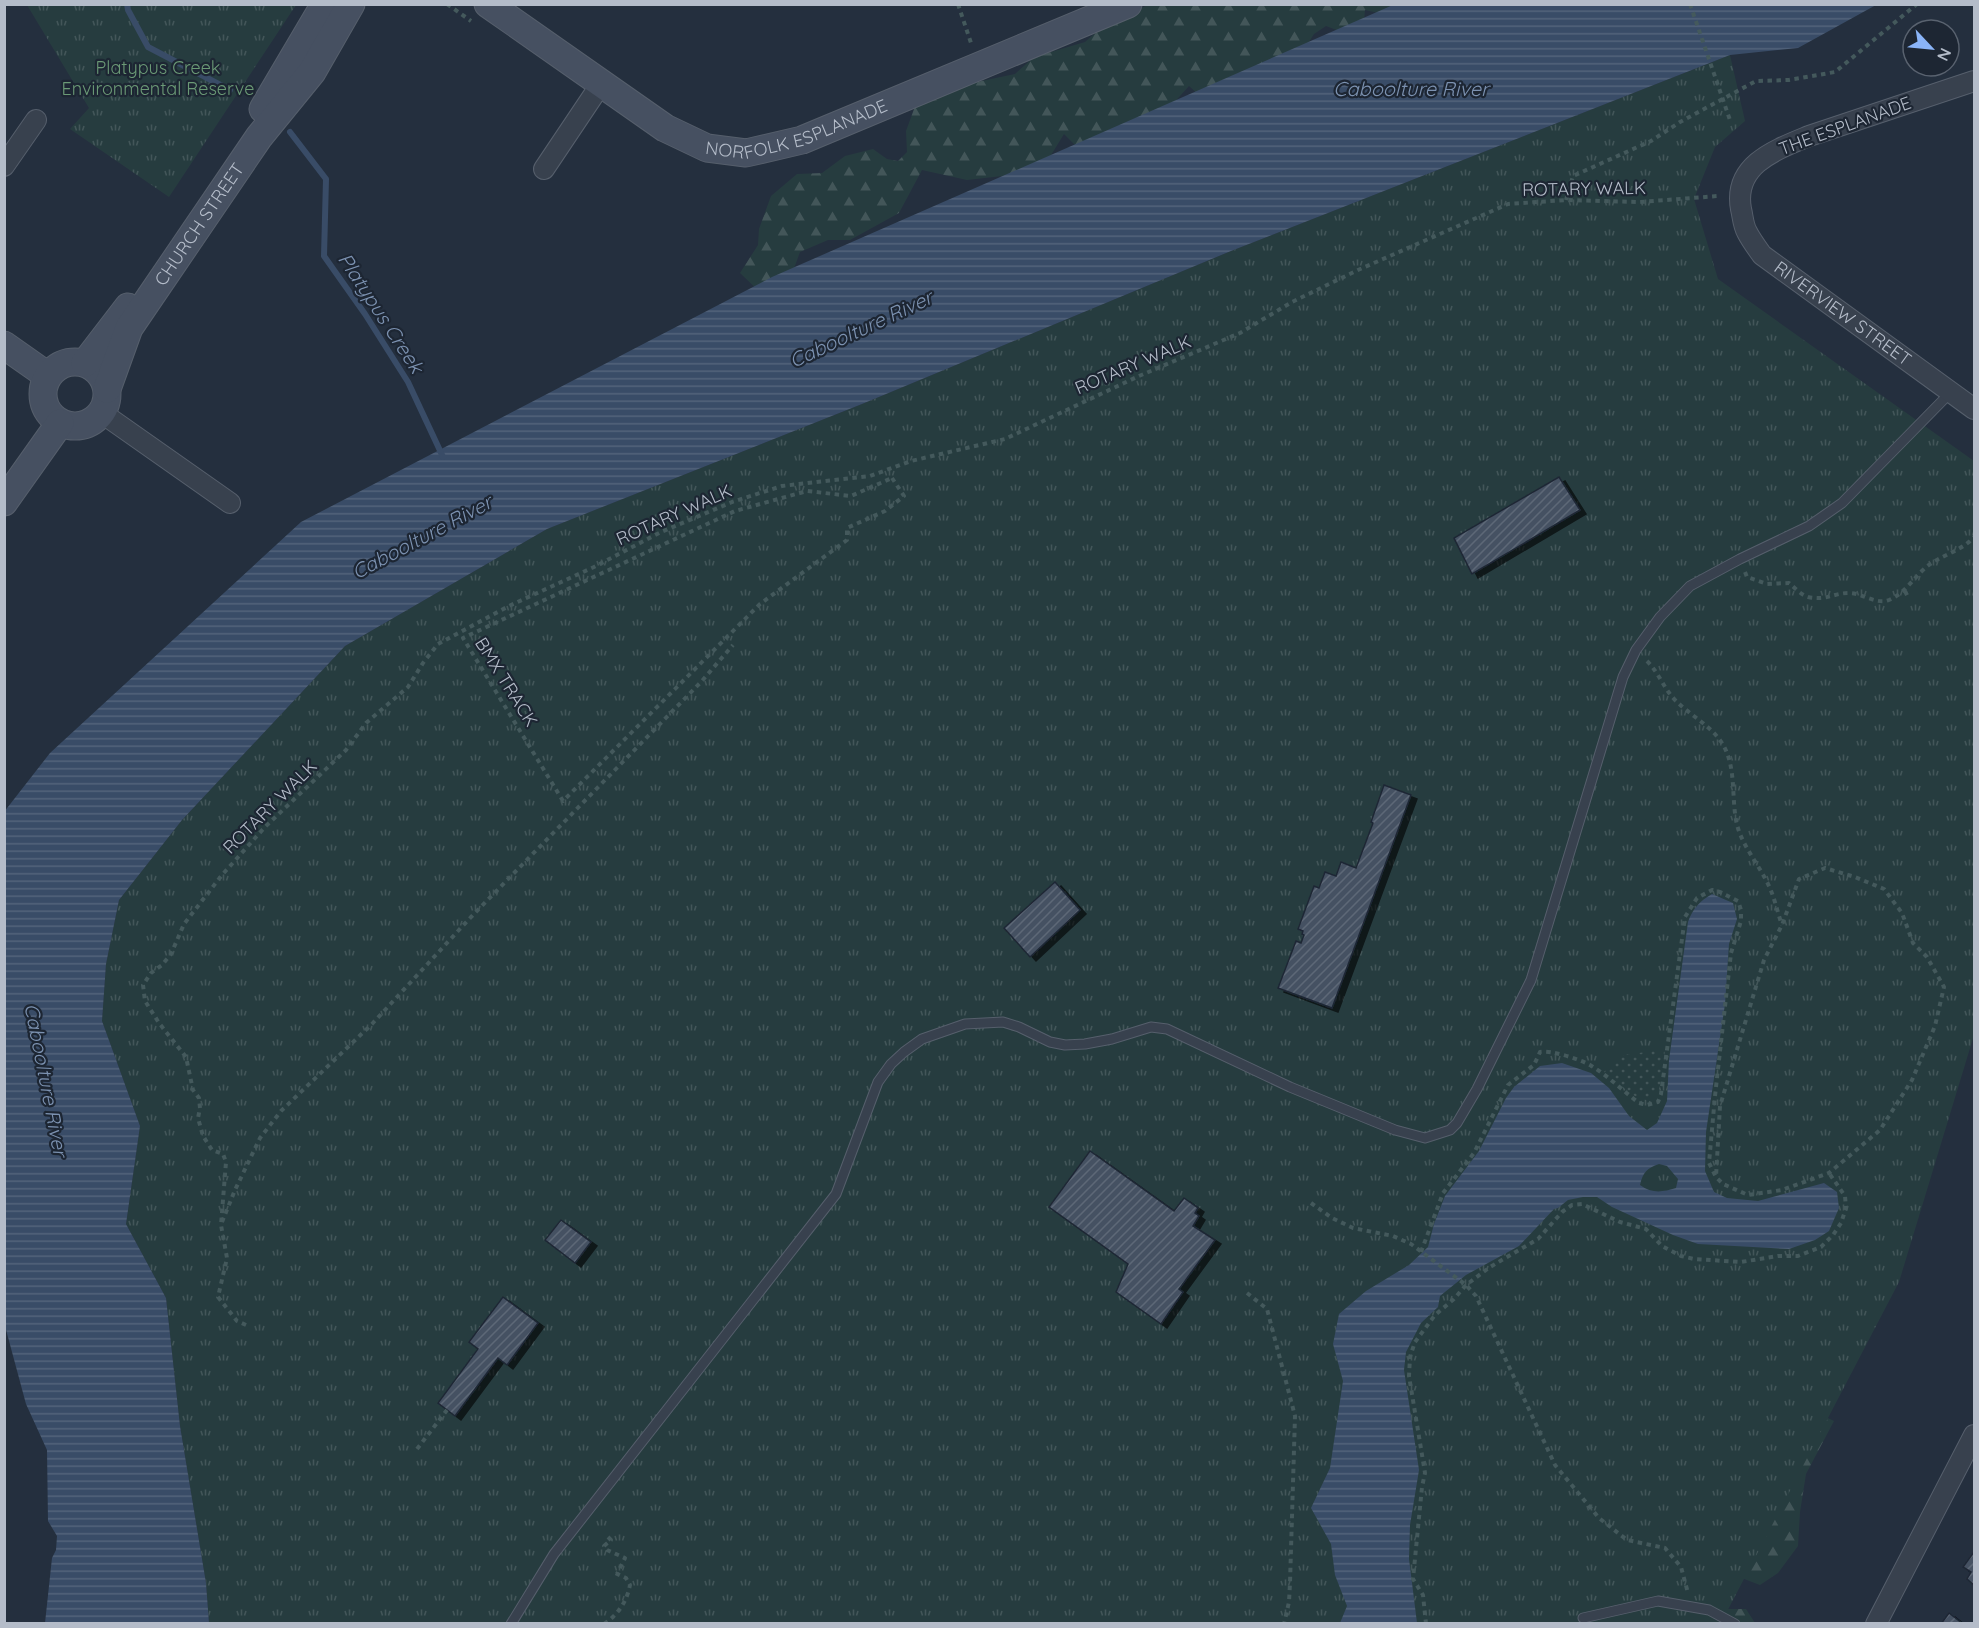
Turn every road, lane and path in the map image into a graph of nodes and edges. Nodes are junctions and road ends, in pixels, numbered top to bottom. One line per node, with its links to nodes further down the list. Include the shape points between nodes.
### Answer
1 (325, 4): 8 (street)
2 (351, 4): 8 (street)
3 (488, 4): 11 (street, NORFOLK ESPLANADE)
4 (958, 4): 9 (path)
5 (1128, 4): 9 (street, NORFOLK ESPLANADE)
6 (1690, 4): 13 (path, bridge)
7 (1917, 4): 18 (path, via 1835,72 1756,81 1652,141 1573,176)
8 (303, 65): 20 (street, CHURCH STREET, via 250,131 122,317); 23 (street, CHURCH STREET, via 259,137 129,328)
9 (978, 66): 11 (street, NORFOLK ESPLANADE, via 802,140 746,153 707,147 665,128)
10 (1974, 81): 17 (street, THE ESPLANADE, via 1783,146 1762,158 1744,176)
11 (601, 84): 15 (street)
12 (36, 120): 14 (street)
13 (1731, 123)
14 (4, 166)
15 (544, 169)
16 (1718, 196): 18 (path, ROTARY WALK, via 1640,202)
17 (1739, 198): 22 (street, RIVERVIEW STREET, via 1745,230 1761,255)
18 (1566, 200): 39 (path, ROTARY WALK, via 1508,204 1358,270 1240,333 1005,439 870,476 782,486 732,502 661,532 438,644 408,687 366,723 346,750 265,827 222,875 183,924 171,954 143,985 145,1001 186,1057 193,1090 199,1098 202,1136 212,1150 223,1154 226,1162)
19 (4, 345): 21 (street)
20 (85, 363): 21 (street, via 64,363); 23 (street, via 100,373)
21 (48, 376): 25 (street, via 44,386 45,407)
22 (1950, 393): 24 (street, RIVERVIEW STREET); 30 (lane, via 1842,503 1809,526)
23 (104, 401): 25 (street, via 87,424); 27 (street)
24 (1974, 409)
25 (60, 423): 26 (street)
26 (4, 502)
27 (230, 503)
28 (885, 511): 28 (path, BMX TRACK, via 847,528 847,540 760,604 563,801 462,638 735,511 807,491 851,496 892,478 904,496)
29 (1974, 537): 31 (path, via 1923,569)
30 (1740, 559): 31 (path, via 1747,577 1767,584 1790,583 1805,597 1827,599 1849,593 1887,601); 34 (lane, via 1690,586)
31 (1905, 591): 32 (path)
32 (1909, 599)
33 (733, 645): 39 (path, via 372,1024 281,1111 260,1138)
34 (1636, 650): 35 (path, via 1658,672 1677,702 1717,736 1727,751 1739,832 1769,884); 51 (lane, via 1623,677 1531,980 1457,1123 1425,1138 1395,1130 1290,1087 1167,1029 1151,1028 1112,1040 1065,1045 1003,1022 965,1024 922,1039 891,1064 878,1082 836,1194 554,1554)
35 (1782, 925): 36 (path, via 1799,879 1824,868 1855,877 1884,889 1902,913 1913,943 1927,957 1944,987 1935,1026 1912,1080 1880,1130); 37 (path, via 1764,960 1720,1106)
36 (1829, 1173): 37 (path, via 1782,1190 1748,1195); 41 (path, via 1845,1196 1841,1223 1821,1247 1798,1256 1741,1262 1681,1256 1646,1229 1582,1204 1572,1205 1538,1239)
37 (1716, 1177): 40 (path, via 1709,1163 1715,1096 1731,952 1741,910 1737,902 1712,890 1697,898 1685,916 1658,1102 1639,1103 1589,1064 1554,1052 1540,1052 1534,1065 1508,1085 1473,1153 1443,1193)
38 (1311, 1203): 40 (path, via 1353,1228 1393,1236)
39 (221, 1225): 43 (path, ROTARY WALK, via 227,1258 218,1297 237,1321)
40 (1421, 1252): 41 (path)
41 (1466, 1285): 48 (path, via 1496,1335 1555,1465 1599,1518 1627,1540 1665,1548 1681,1567); 50 (path, via 1426,1326 1410,1357 1409,1376 1425,1473 1413,1579 1423,1595)
42 (1247, 1293): 53 (path, via 1267,1309 1295,1416 1289,1602)
43 (246, 1325)
44 (447, 1410): 46 (path)
45 (1974, 1434): 55 (street)
46 (417, 1449)
47 (608, 1537): 52 (path, via 611,1540 604,1546 607,1550 625,1558 615,1573 630,1585 612,1619)
48 (1693, 1608): 49 (lane, via 1658,1600); 54 (lane, via 1709,1610)
49 (1583, 1618)
50 (1426, 1622)
51 (511, 1623)
52 (604, 1623)
53 (1284, 1623)
54 (1735, 1623)
55 (1876, 1623)

